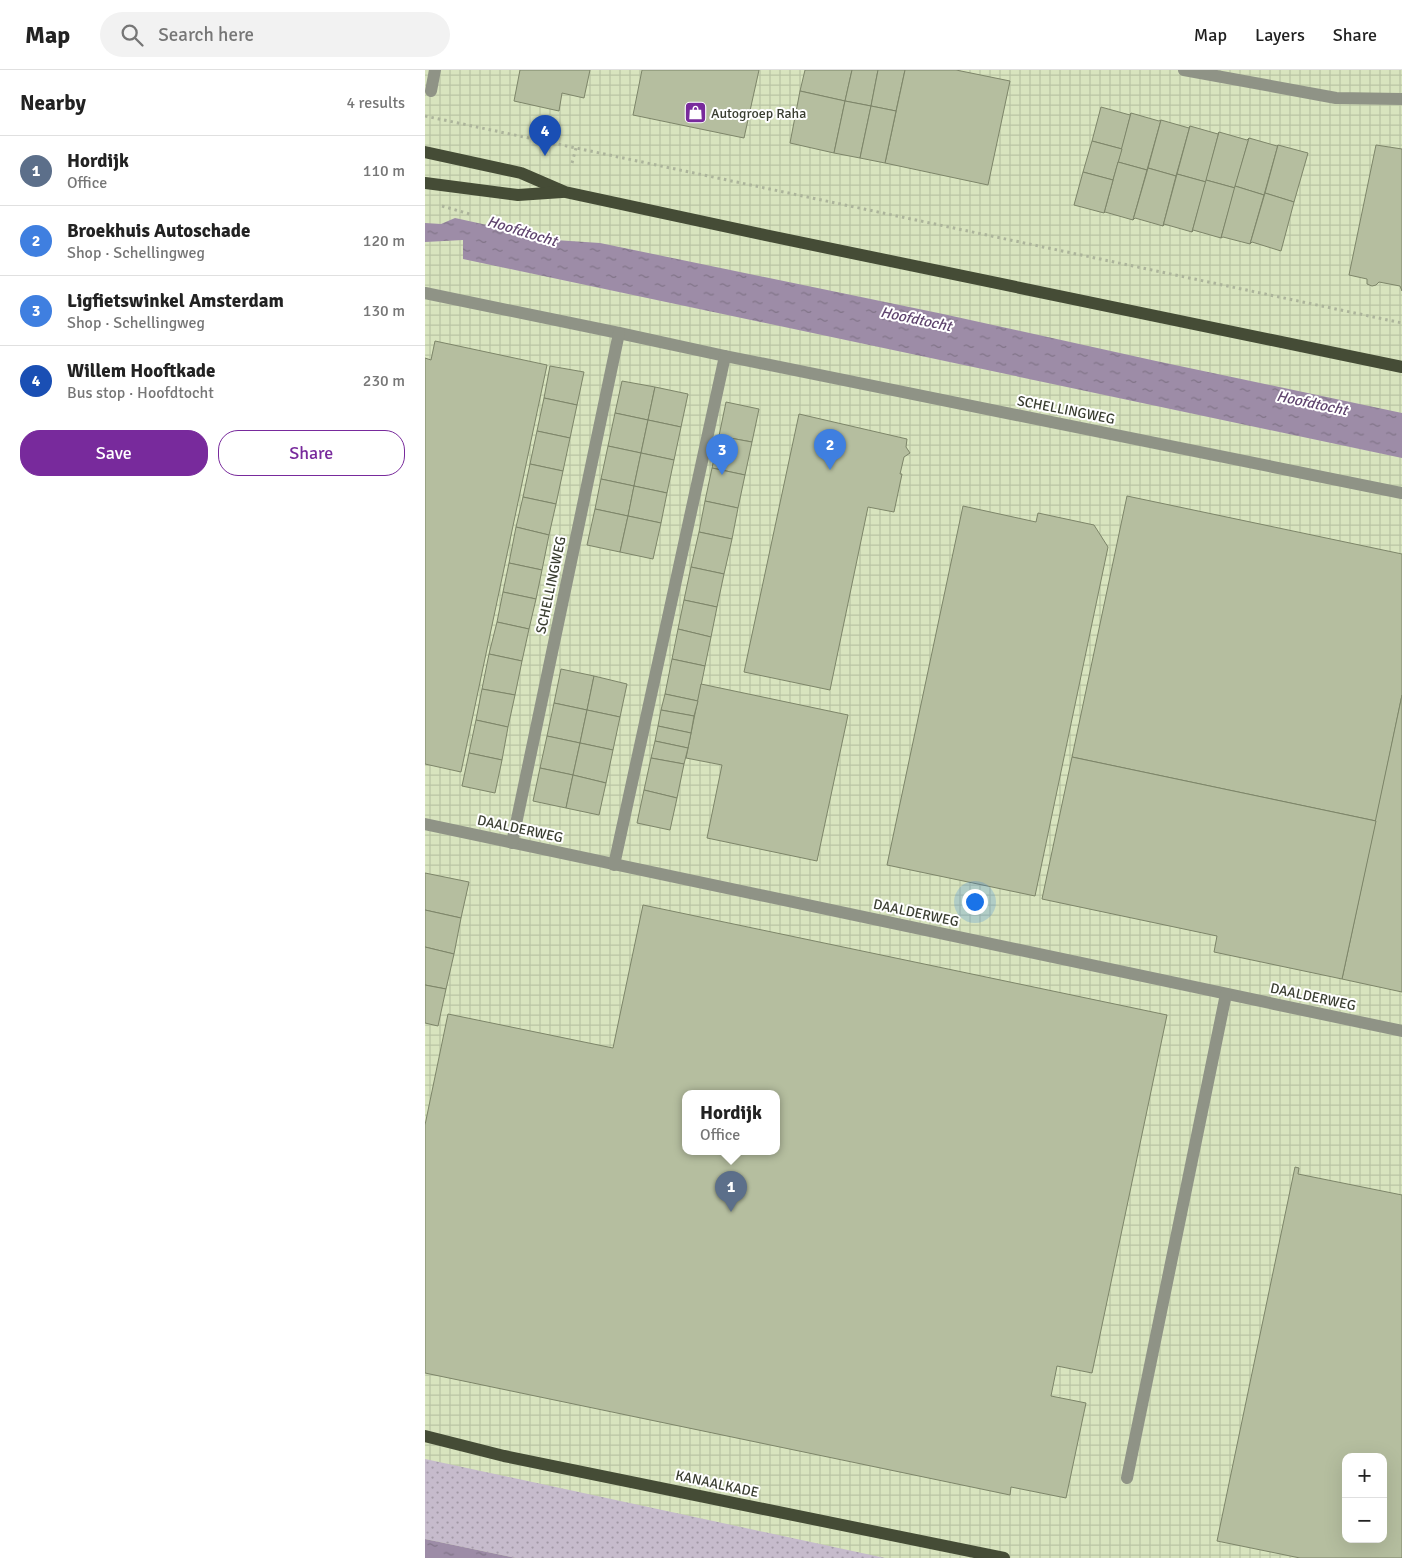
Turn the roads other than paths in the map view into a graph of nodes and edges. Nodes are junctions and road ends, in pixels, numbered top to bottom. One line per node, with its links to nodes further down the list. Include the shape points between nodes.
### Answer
1 (435, 70): 3 (street)
2 (1184, 70): 4 (street, via 1336,98)
3 (431, 91)
4 (1402, 99)
5 (425, 152): 7 (main road, via 521,173)
6 (425, 183): 7 (main road, via 518,195)
7 (565, 192): 11 (main road)
8 (425, 293): 9 (street, SCHELLINGWEG)
9 (619, 333): 10 (street, SCHELLINGWEG); 14 (street, SCHELLINGWEG)
10 (725, 356): 12 (street, SCHELLINGWEG); 15 (street)
11 (1402, 368)
12 (1402, 493)
13 (425, 824): 14 (street, DAALDERWEG)
14 (512, 843): 15 (street, DAALDERWEG)
15 (614, 865): 16 (street, DAALDERWEG)
16 (1226, 994): 17 (street, DAALDERWEG); 19 (street)
17 (1402, 1031)
18 (425, 1436): 20 (main road, KANAALKADE, via 504,1456)
19 (1127, 1478)
20 (1004, 1558)

